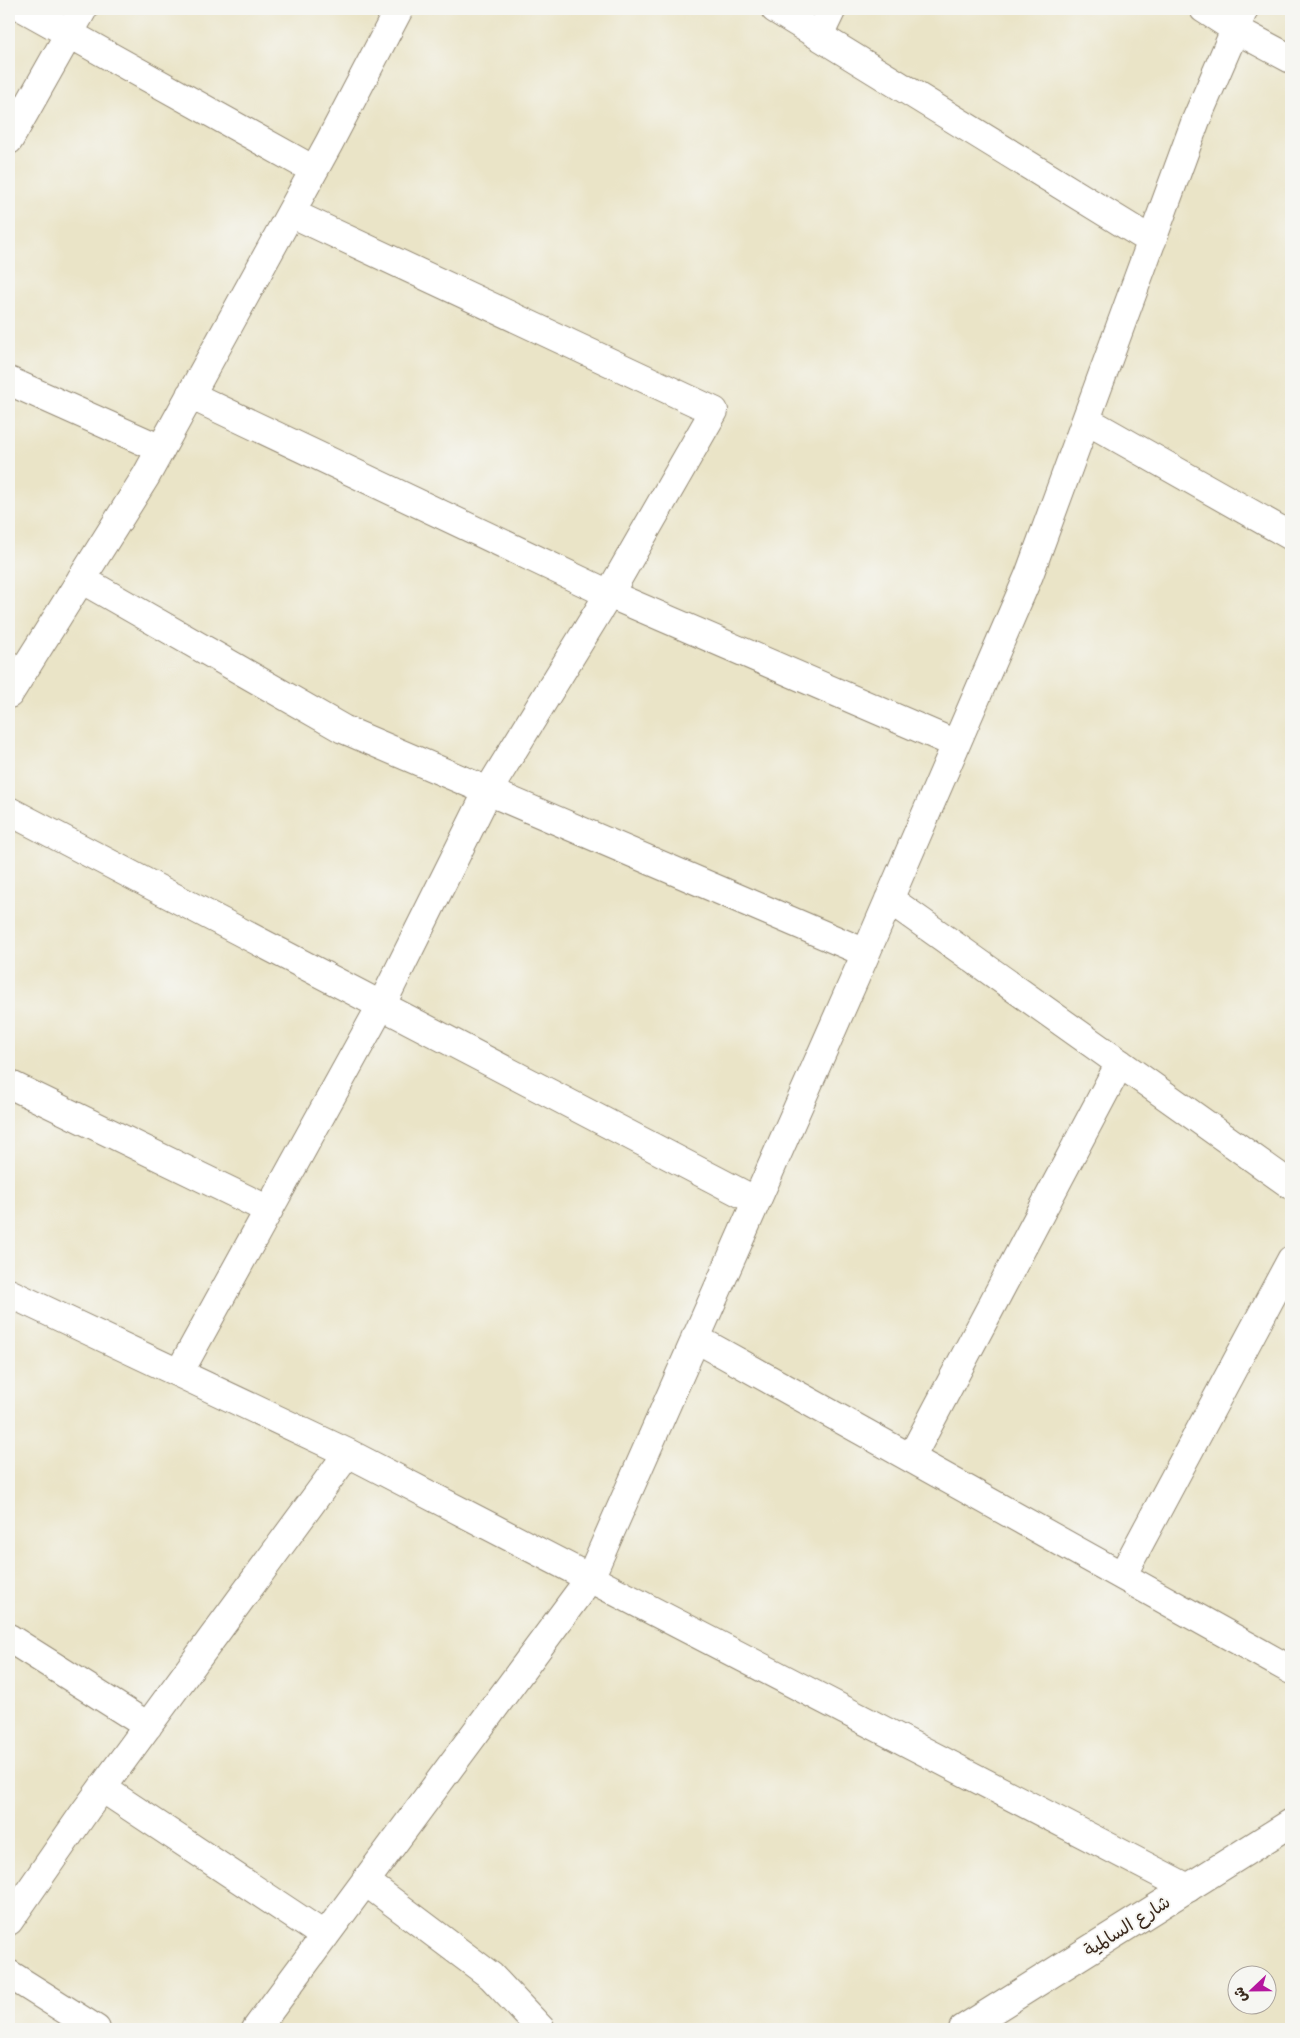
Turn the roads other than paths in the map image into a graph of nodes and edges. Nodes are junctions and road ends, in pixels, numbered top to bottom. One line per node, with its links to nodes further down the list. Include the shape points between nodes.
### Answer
1 (25, 9): 8 (street)
2 (83, 9): 8 (street)
3 (400, 9): 12 (street)
4 (775, 9): 9 (street)
5 (832, 9): 9 (street)
6 (1204, 9): 7 (street)
7 (1240, 19): 10 (street); 14 (street, via 1196,120)
8 (69, 33): 11 (street); 12 (street)
9 (819, 36): 14 (street)
10 (1291, 59)
11 (9, 140)
12 (314, 170): 13 (street)
13 (291, 213): 16 (street); 21 (street, via 714,411)
14 (1152, 241): 17 (street)
15 (9, 381): 18 (street)
16 (190, 395): 18 (street); 21 (street)
17 (1086, 420): 19 (street); 23 (street, via 1029,575)
18 (161, 449): 20 (street)
19 (1291, 536)
20 (81, 579): 22 (street); 24 (street, via 343,729)
21 (609, 594): 23 (street); 24 (street)
22 (9, 694)
23 (956, 744): 26 (street)
24 (488, 791): 27 (street); 28 (street)
25 (9, 811): 28 (street)
26 (889, 899): 27 (street); 29 (street)
27 (866, 953): 32 (street)
28 (381, 1006): 32 (street); 33 (street)
29 (1120, 1064): 31 (street); 39 (street)
30 (9, 1084): 33 (street)
31 (1291, 1185)
32 (756, 1202): 36 (street)
33 (269, 1210): 37 (street)
34 (1291, 1260): 40 (street)
35 (9, 1293): 37 (street)
36 (696, 1338): 39 (street); 41 (street)
37 (179, 1373): 38 (street)
38 (348, 1453): 41 (street); 44 (street)
39 (911, 1458): 40 (street)
40 (1122, 1576): 43 (street)
41 (590, 1578): 47 (street); 48 (street)
42 (9, 1638): 44 (street)
43 (1291, 1670)
44 (148, 1726): 45 (street)
45 (102, 1788): 49 (street); 50 (street)
46 (1291, 1823): 48 (street, شارع السالمية)
47 (366, 1882): 50 (street); 54 (street, via 491,1976)
48 (1188, 1888): 55 (street, شارع السالمية)
49 (9, 1921)
50 (325, 1936): 53 (street)
51 (9, 1974): 52 (street)
52 (96, 2029)
53 (256, 2029)
54 (541, 2029)
55 (963, 2029)

